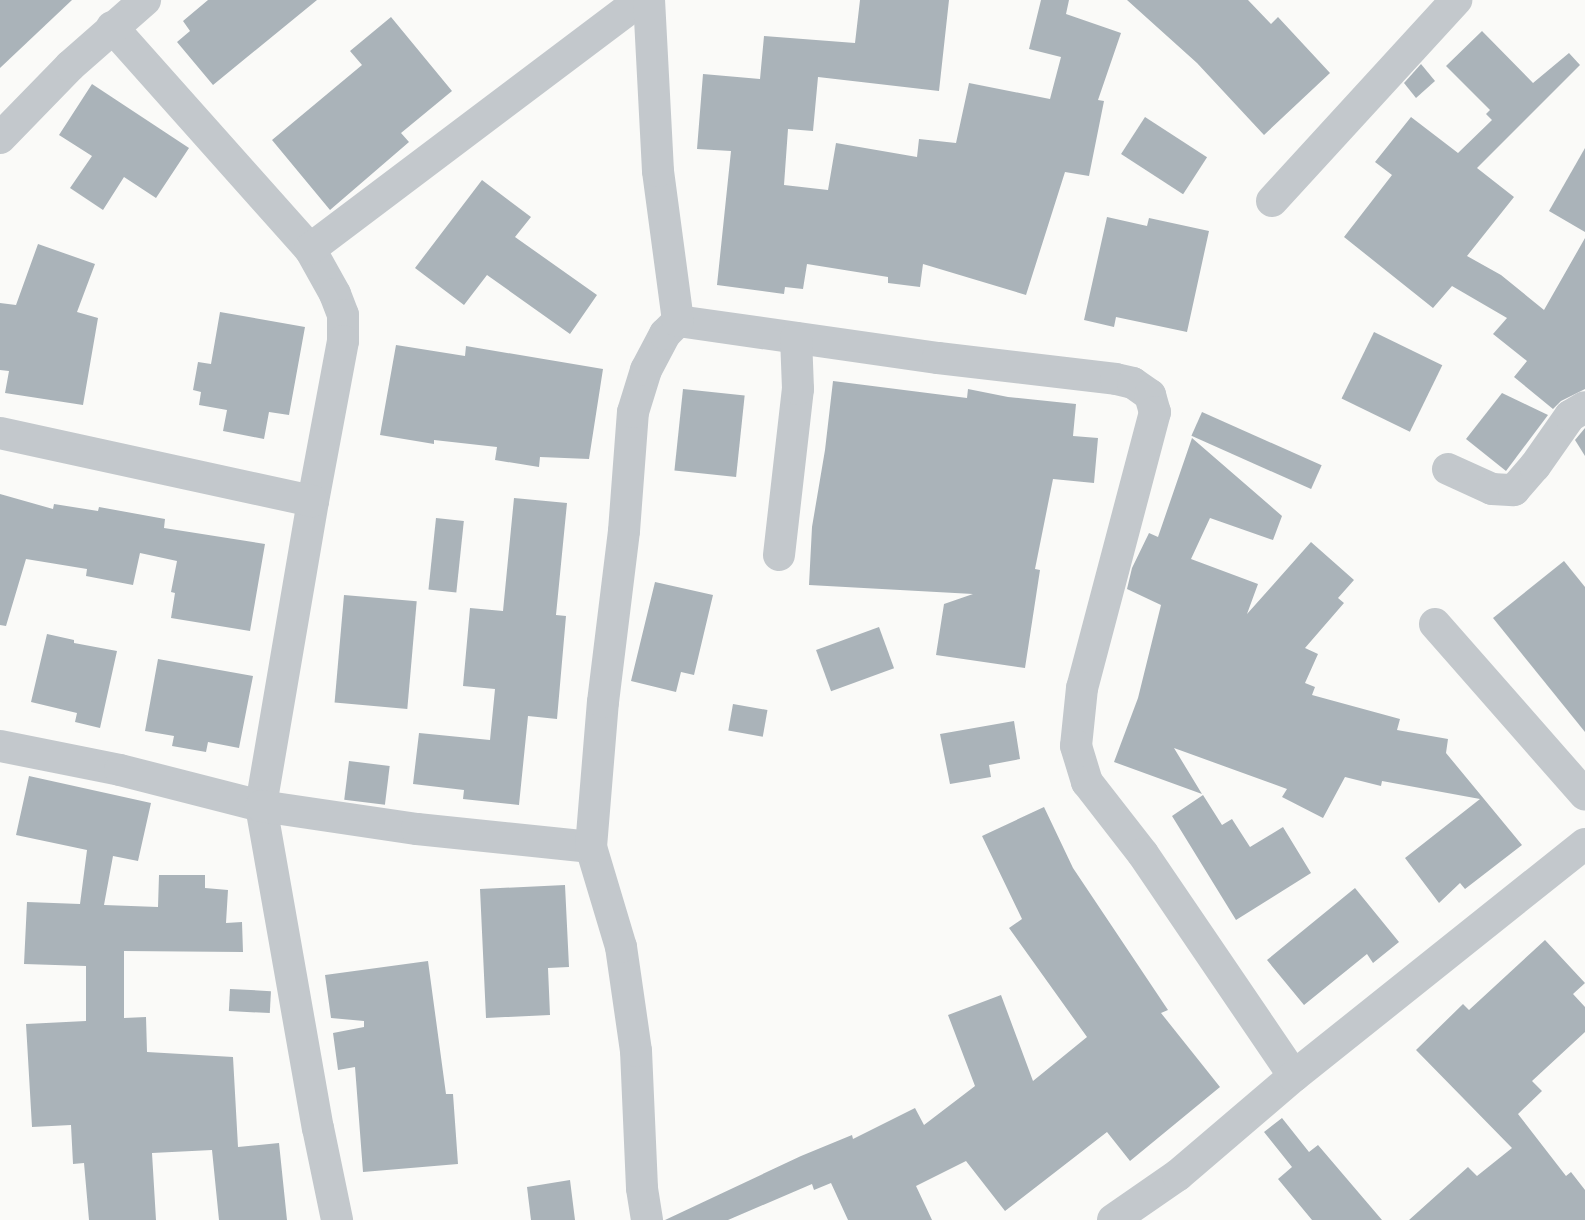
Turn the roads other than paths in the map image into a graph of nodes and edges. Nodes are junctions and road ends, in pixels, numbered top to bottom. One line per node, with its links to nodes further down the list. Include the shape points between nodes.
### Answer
1 (145, 0): 5 (street)
2 (641, 0): 8 (street)
3 (649, 0): 9 (street, via 658,171)
4 (1456, 0): 7 (street)
5 (112, 27): 6 (street); 8 (street)
6 (0, 138)
7 (1272, 201)
8 (310, 249): 14 (street, via 335,294 343,324)
9 (678, 321): 10 (street); 21 (street, via 665,334 646,370 633,412)
10 (796, 338): 15 (street, via 798,389); 22 (street, via 1116,379 1132,383 1150,395 1155,412 1082,688 1076,746 1087,782 1143,854)
11 (1585, 407): 13 (street, via 1570,416 1514,490 1492,489)
12 (0, 433): 14 (street)
13 (1448, 469)
14 (313, 501): 19 (street)
15 (778, 555)
16 (1434, 624): 18 (street)
17 (0, 746): 19 (street, via 120,770)
18 (1585, 795)
19 (261, 806): 21 (street, via 417,829); 23 (street)
20 (1585, 844): 22 (street)
21 (591, 847): 24 (street, via 621,947 636,1051)
22 (1294, 1076): 25 (street, via 1178,1175)
23 (337, 1220)
24 (647, 1220)
25 (1113, 1220)

